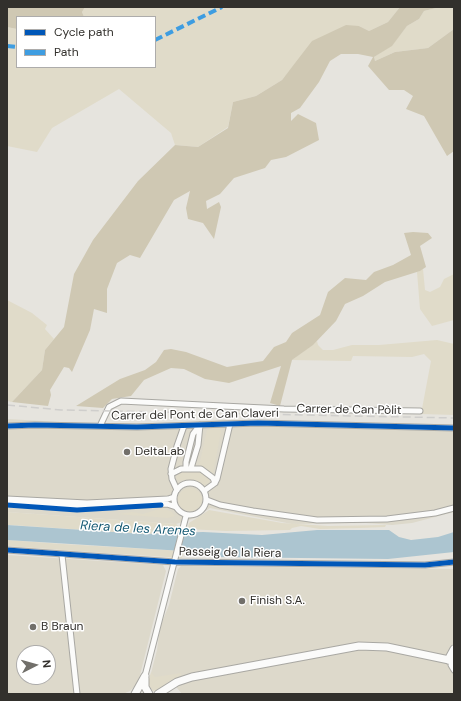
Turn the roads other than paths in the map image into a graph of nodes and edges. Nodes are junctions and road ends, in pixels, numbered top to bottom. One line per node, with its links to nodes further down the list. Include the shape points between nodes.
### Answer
1 (420, 411): 5 (street, Carrer de Can Pòlit, via 284,409 121,401 110,407)
2 (200, 424): 3 (street, Carrer del Pont de Can Claveri); 6 (street, Carrer del Pont de Can Claveri); 8 (street, via 193,434 186,462)
3 (230, 424): 7 (street, Carrer del Pont de Can Claveri); 10 (street)
4 (7, 426): 5 (street, Carrer del Pont de Can Claveri)
5 (100, 426): 6 (street, Carrer del Pont de Can Claveri)
6 (184, 426): 9 (street, via 176,446)
7 (454, 428)
8 (189, 468): 9 (street); 10 (street, via 201,469 214,478)
9 (171, 474): 11 (street)
10 (215, 483): 12 (street)
11 (177, 490): 12 (street, via 183,484 193,483); 13 (street)
12 (204, 490): 16 (street)
13 (174, 497): 14 (street, via 87,503); 17 (street)
14 (7, 499)
15 (7, 503): 17 (street, via 82,507 167,504)
16 (206, 503): 18 (street, via 317,520 386,519); 19 (street, via 198,514)
17 (176, 507): 19 (street)
18 (454, 508)
19 (186, 516): 22 (street)
20 (7, 550): 21 (street, Passeig de la Riera)
21 (62, 555): 22 (street, Passeig de la Riera); 29 (street)
22 (176, 559): 23 (street, Passeig de la Riera, via 425,564); 27 (street)
23 (454, 562)
24 (454, 649): 25 (main road)
25 (452, 660): 26 (street); 28 (main road, via 387,647 366,646 192,677)
26 (454, 670)
27 (145, 676): 30 (main road); 31 (main road, via 145,687)
28 (174, 684): 32 (main road); 33 (main road)
29 (77, 694)
30 (135, 694): 31 (main road)
31 (149, 694)
32 (158, 694)
33 (167, 694)

